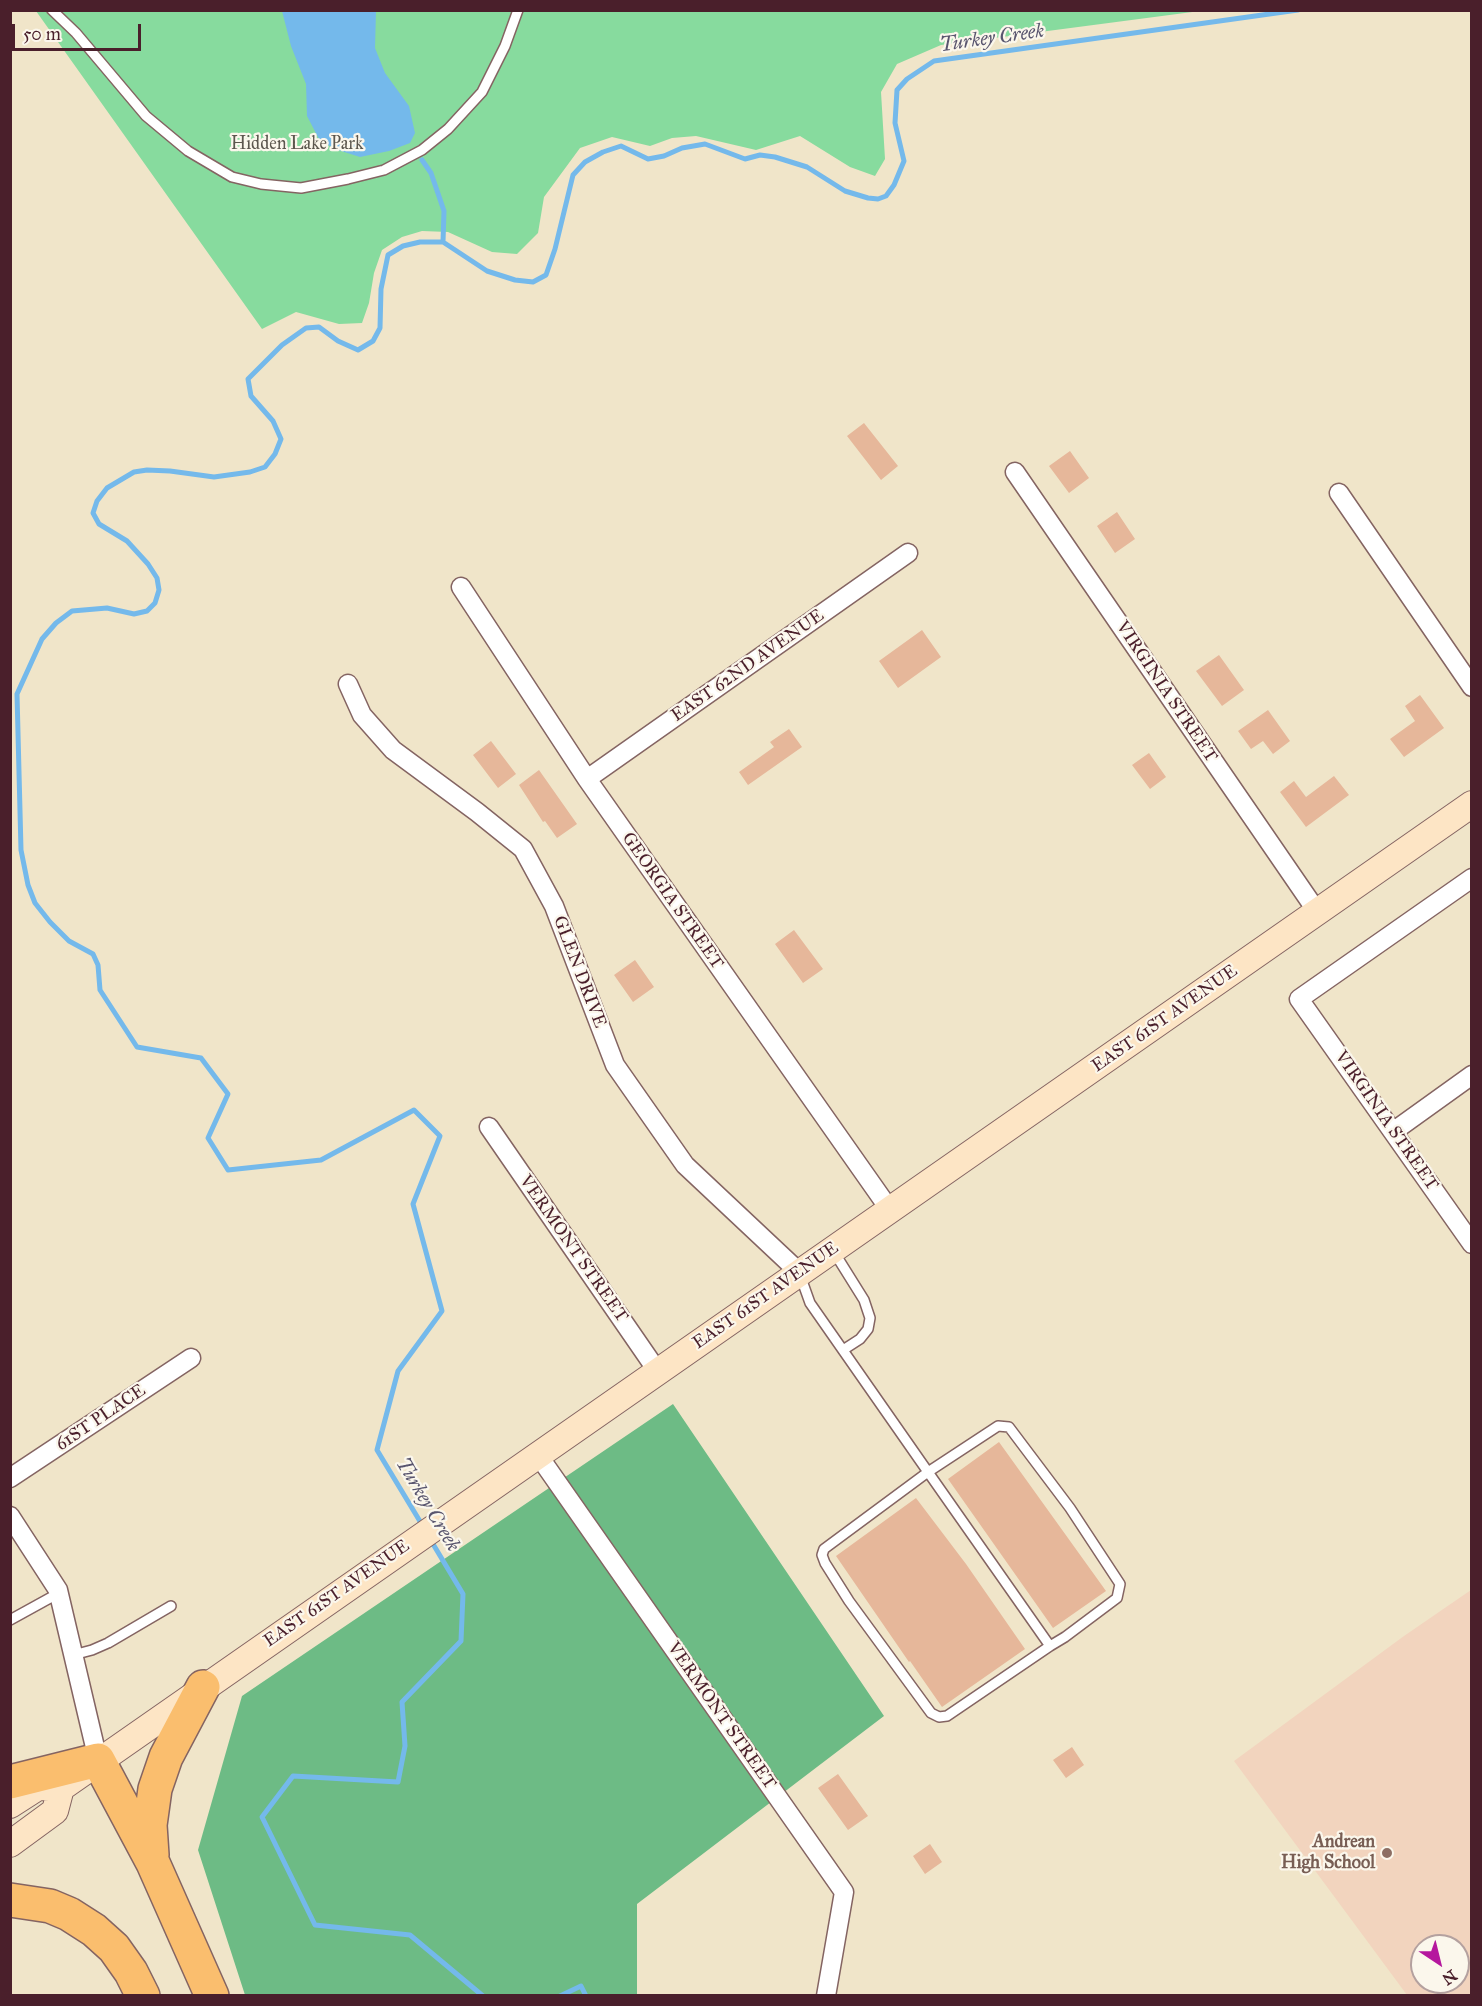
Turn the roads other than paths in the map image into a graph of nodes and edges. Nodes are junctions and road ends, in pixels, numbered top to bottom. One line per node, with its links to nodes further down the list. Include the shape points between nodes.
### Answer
1 (518, 10): 2 (lane, via 482,92 448,129 422,150 384,170 301,188 232,177 188,151 146,116)
2 (54, 11)
3 (1015, 472): 12 (street, VIRGINIA STREET)
4 (1339, 493): 8 (street)
5 (908, 553): 9 (street, EAST 62ND AVENUE)
6 (461, 587): 9 (street, GEORGIA STREET)
7 (348, 684): 19 (street, GLEN DRIVE, via 362,716 393,750 523,849 554,906 615,1065 685,1165)
8 (1472, 687)
9 (587, 779): 16 (street, GEORGIA STREET)
10 (1472, 804): 12 (main road, EAST 61ST AVENUE)
11 (1472, 878): 15 (street, VIRGINIA STREET, via 1299,999)
12 (1318, 913): 16 (main road, EAST 61ST AVENUE)
13 (1472, 1075): 15 (street)
14 (489, 1127): 22 (street, VERMONT STREET)
15 (1394, 1131): 17 (street, VIRGINIA STREET)
16 (890, 1210): 18 (main road, EAST 61ST AVENUE)
17 (1472, 1244)
18 (833, 1250): 19 (main road, EAST 61ST AVENUE); 20 (lane, via 864,1300 870,1318 860,1339)
19 (800, 1273): 20 (lane, via 810,1303); 22 (main road, EAST 61ST AVENUE)
20 (843, 1350): 24 (lane)
21 (191, 1358): 25 (street, 61ST PLACE)
22 (658, 1372): 23 (main road, EAST 61ST AVENUE)
23 (538, 1455): 32 (main road, EAST 61ST AVENUE); 42 (street, VERMONT STREET, via 844,1892)
24 (928, 1472): 30 (lane); 30 (lane, via 998,1426 1009,1427 1070,1508 1120,1584 1117,1598); 30 (lane, via 824,1548 825,1563 849,1601 917,1695 939,1717 947,1716)
25 (10, 1478)
26 (10, 1516): 27 (street)
27 (59, 1593): 29 (lane); 31 (street)
28 (171, 1606): 31 (lane, via 108,1643)
29 (10, 1620)
30 (1050, 1646)
31 (73, 1654): 33 (street)
32 (203, 1688): 33 (main road, EAST 61ST AVENUE); 38 (highway, via 166,1757 155,1789 150,1825)
33 (98, 1760): 34 (highway); 35 (main road, EAST 61ST AVENUE); 38 (highway)
34 (10, 1782)
35 (60, 1788): 36 (main road, EAST 61ST AVENUE, via 38,1787); 37 (main road, via 55,1811)
36 (10, 1805)
37 (10, 1844)
38 (153, 1863): 41 (highway)
39 (10, 1900): 40 (highway, via 50,1906 94,1930 114,1948)
40 (143, 1995)
41 (212, 1995)
42 (826, 1995)

